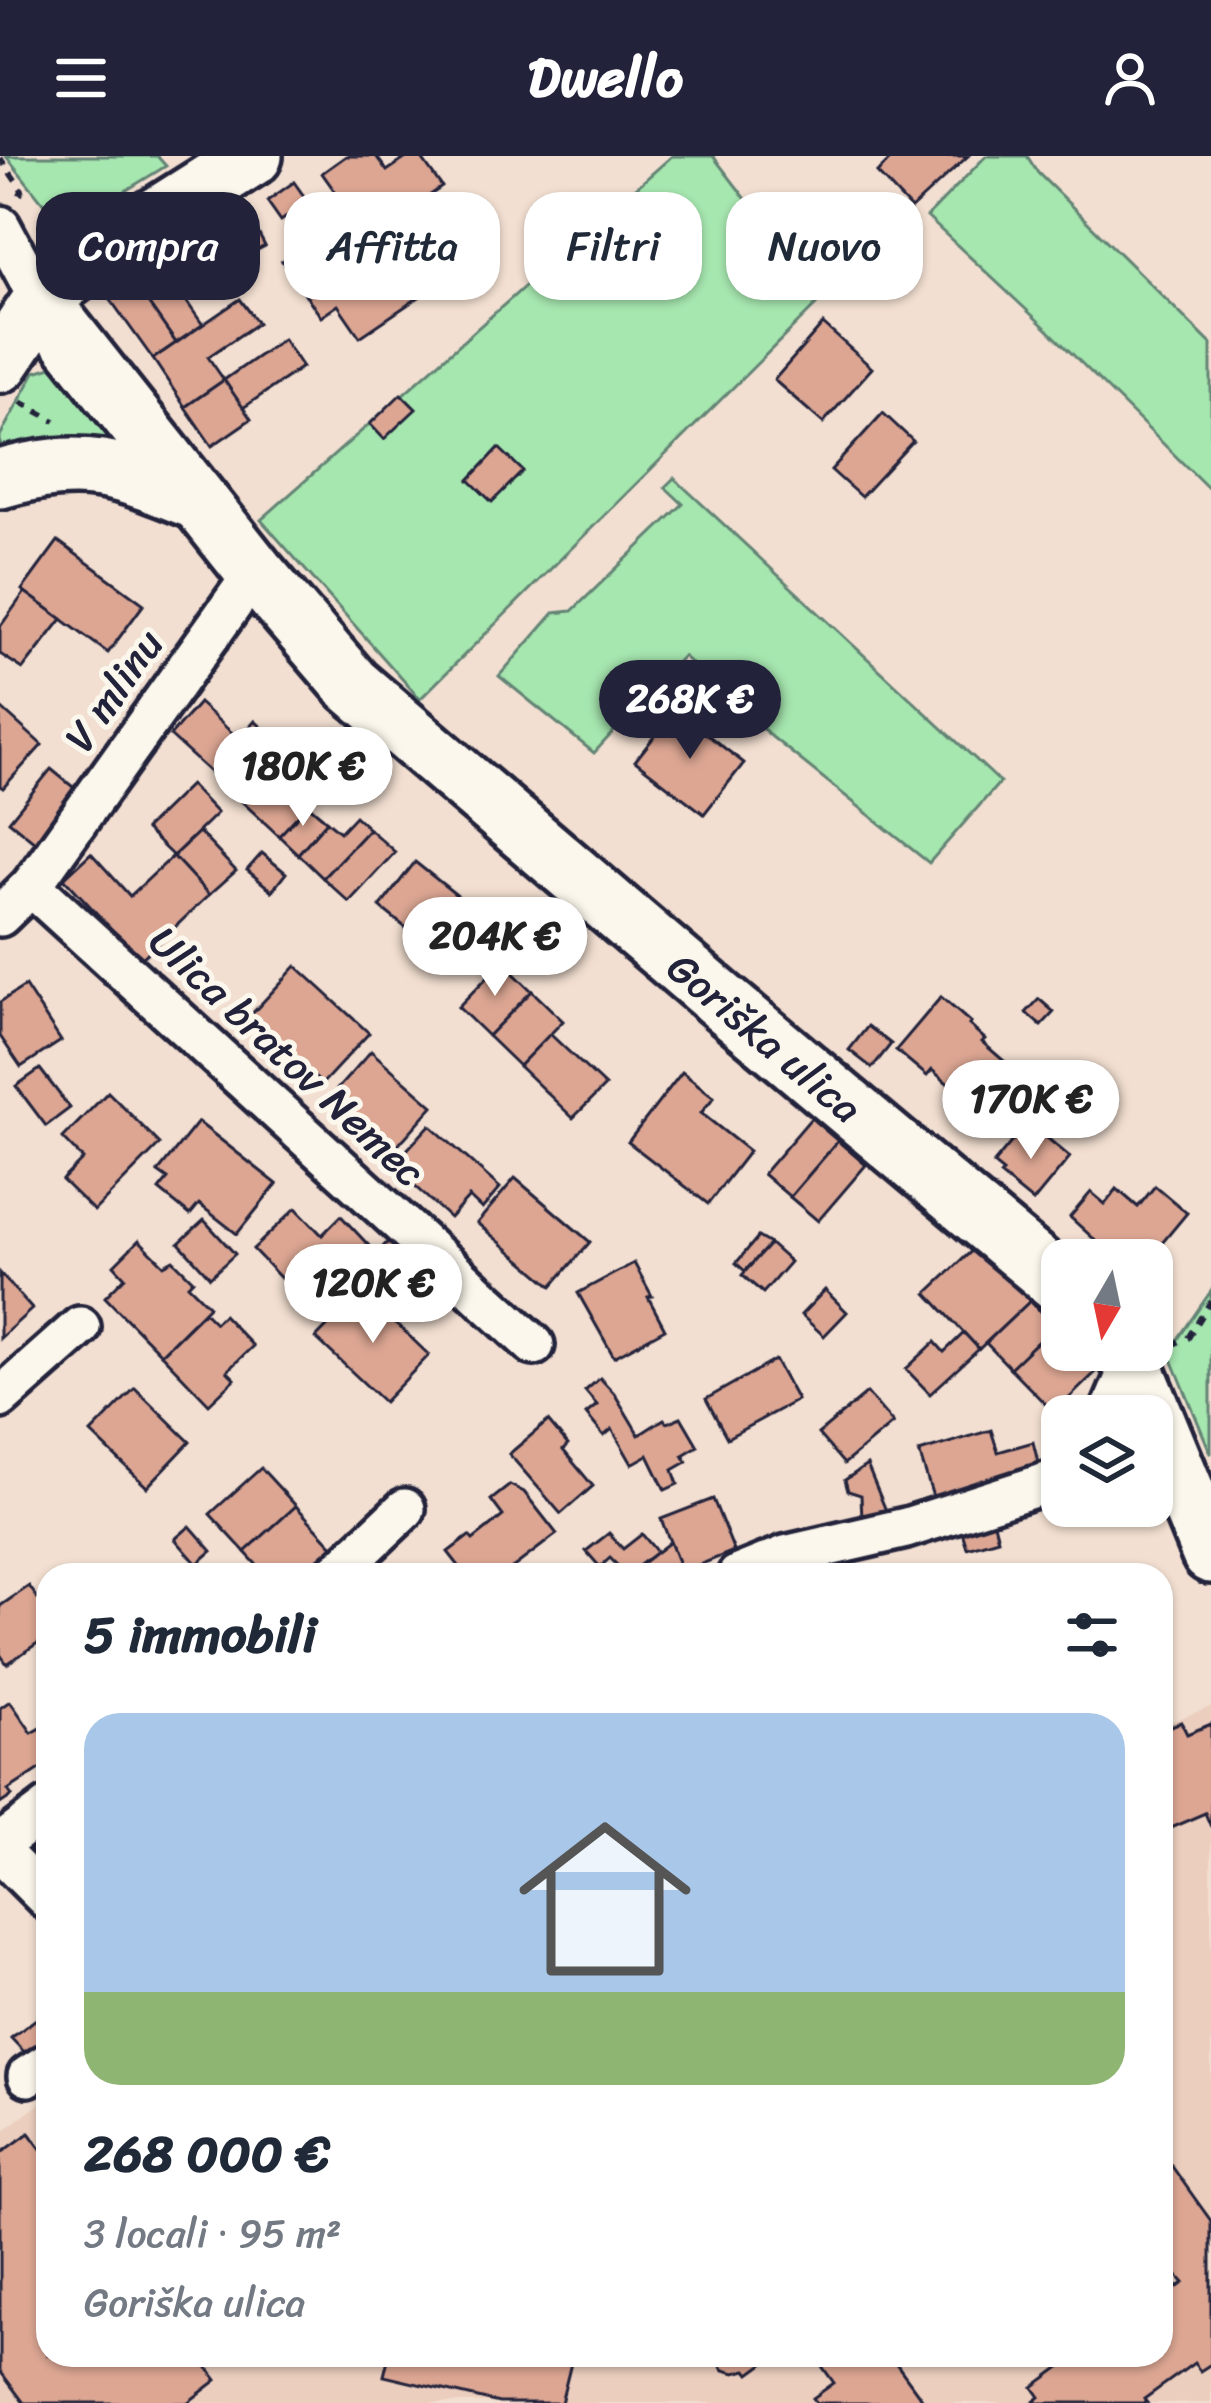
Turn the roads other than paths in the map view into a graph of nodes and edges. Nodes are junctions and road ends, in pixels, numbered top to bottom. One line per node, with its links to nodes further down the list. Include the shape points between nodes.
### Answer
1 (253, 156): 3 (street, via 96,256)
2 (0, 226): 3 (street)
3 (41, 302): 4 (street); 6 (street, Goriška ulica)
4 (9, 382)
5 (0, 479): 6 (street, via 91,466)
6 (202, 502): 7 (street, Goriška ulica)
7 (255, 572): 8 (street, V mlinu); 10 (street, Goriška ulica, via 352,685)
8 (31, 886): 9 (street, V mlinu); 12 (street, Ulica bratov Nemec)
9 (0, 916)
10 (1041, 1268)
11 (80, 1327): 14 (street)
12 (534, 1345)
13 (1125, 1377): 17 (street)
14 (0, 1398)
15 (1041, 1485): 19 (street)
16 (405, 1509): 18 (street)
17 (1211, 1554)
18 (348, 1563)
19 (768, 1563)
20 (36, 1818): 21 (street)
21 (0, 1848): 22 (street)
22 (36, 1887)

